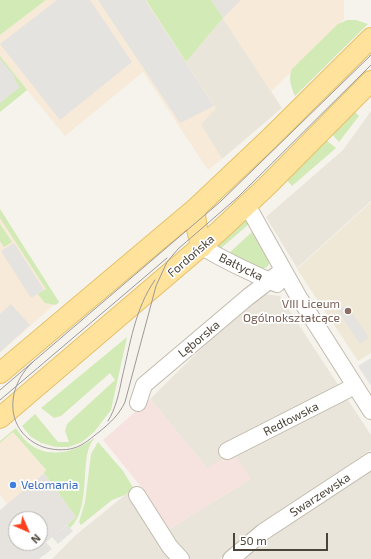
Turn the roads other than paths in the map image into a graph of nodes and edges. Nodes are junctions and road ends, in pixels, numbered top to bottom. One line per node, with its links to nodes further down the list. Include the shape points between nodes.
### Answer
1 (371, 38): 3 (main road)
2 (371, 81): 4 (main road, Fordońska)
3 (210, 194): 4 (main road, Bałtycka, via 220,191 230,193); 5 (main road)
4 (247, 205): 6 (main road, Fordońska); 7 (street, Bałtycka)
5 (192, 211): 6 (main road); 10 (main road)
6 (202, 247): 8 (street, Bałtycka); 14 (main road, Fordońska)
7 (283, 270): 8 (street, Lęborska); 9 (street, Bałtycka)
8 (269, 281): 9 (street, Bałtycka); 12 (street, Lęborska, via 144,385)
9 (295, 291): 11 (street, Bałtycka)
10 (0, 373)
11 (354, 384): 13 (street, Bałtycka); 15 (street, Redłowska)
12 (138, 403)
13 (371, 411)
14 (0, 418)
15 (227, 451)
16 (371, 461): 18 (street, Swarzewska, via 263,532)
17 (137, 495): 19 (street, via 170,547)
18 (235, 557)
19 (181, 559)

